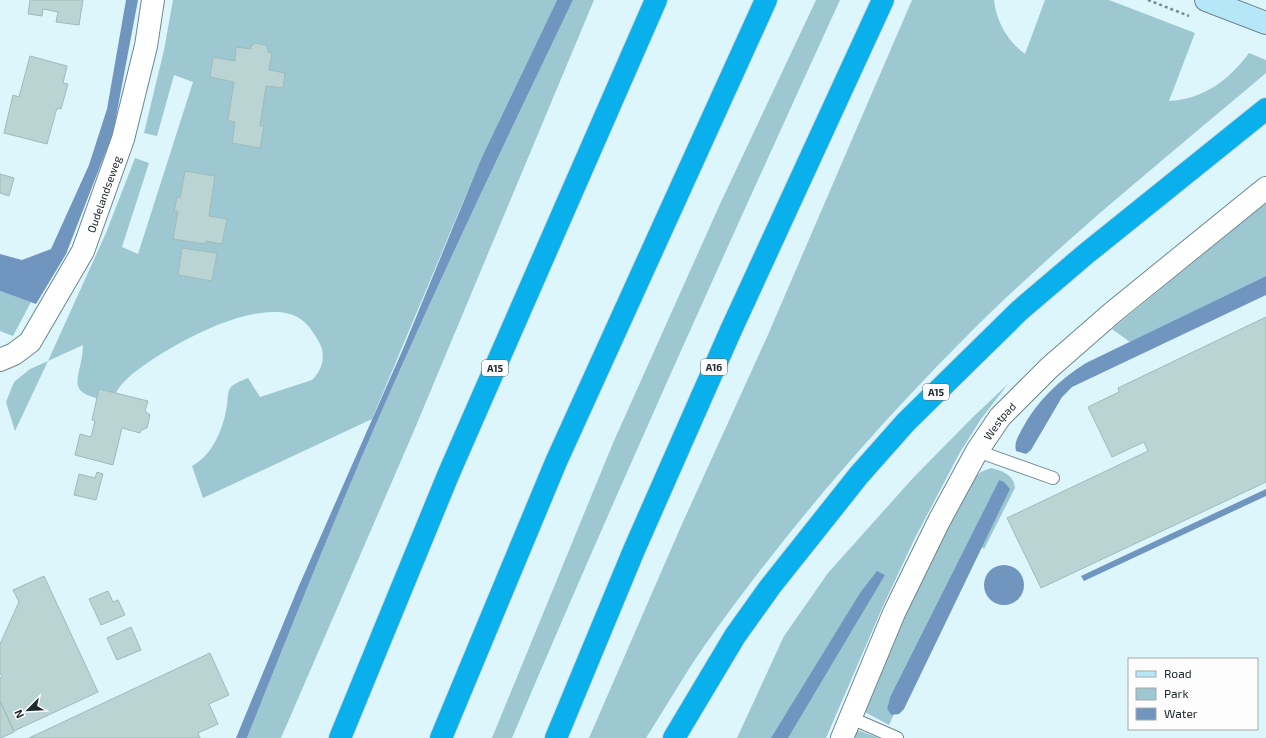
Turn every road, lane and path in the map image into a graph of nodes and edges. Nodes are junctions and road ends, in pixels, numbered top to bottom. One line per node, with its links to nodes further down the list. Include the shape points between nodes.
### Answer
1 (153, 0): 11 (street, Oudelandseweg, via 146,46 122,145 83,251 30,342 14,354)
2 (656, 0): 15 (highway, A15, via 449,473)
3 (766, 0): 16 (highway, via 556,462)
4 (883, 0): 17 (highway, A16, via 724,344)
5 (1148, 0): 7 (path)
6 (1214, 3): 8 (street)
7 (1192, 17)
8 (1266, 23)
9 (1266, 109): 18 (highway, A15, via 1018,311 906,422 859,475 770,587 735,636)
10 (1266, 188): 12 (street, Westpad, via 1112,313 1049,368 1000,418)
11 (0, 360)
12 (977, 451): 13 (lane); 14 (street, Westpad, via 894,613)
13 (1053, 478)
14 (851, 718): 19 (street, Westpad); 20 (lane)
15 (340, 738)
16 (441, 738)
17 (556, 738)
18 (674, 738)
19 (842, 738)
20 (897, 738)

